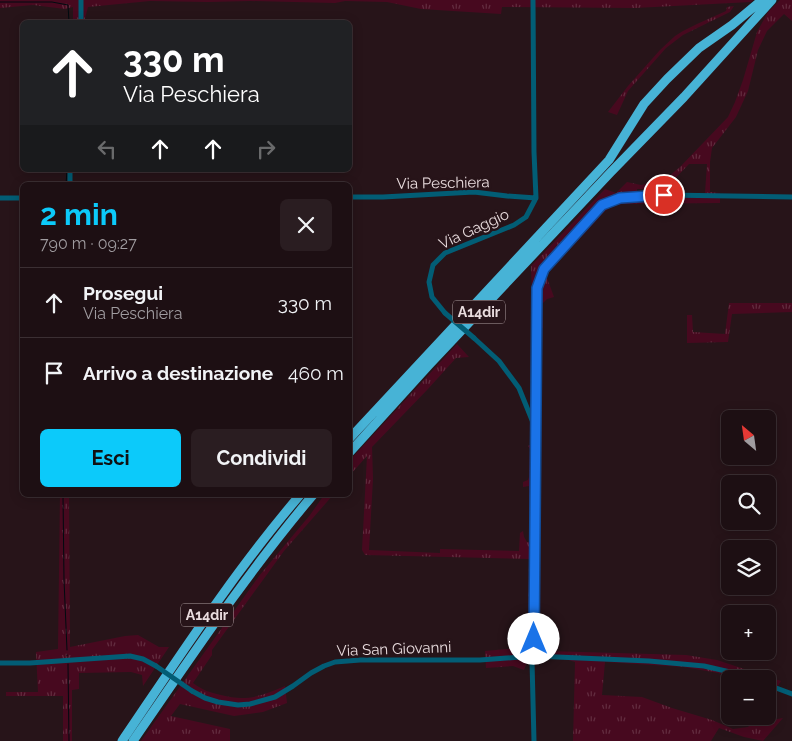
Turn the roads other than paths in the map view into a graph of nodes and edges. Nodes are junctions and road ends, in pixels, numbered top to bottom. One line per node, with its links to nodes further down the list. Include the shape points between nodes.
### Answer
1 (82, 0): 5 (street)
2 (534, 0): 10 (street)
3 (762, 0): 12 (highway, A14dir, via 699,48 667,79 644,104 609,160)
4 (772, 0): 13 (highway, A14dir)
5 (81, 20)
6 (352, 197): 10 (street, Via Peschiera, via 474,192)
7 (792, 197): 11 (street, via 664,195 620,198 602,205 544,269 537,288)
8 (0, 198): 9 (street)
9 (20, 198)
10 (536, 198): 11 (street, Via Gaggio, bridge, via 526,217 514,225 445,252 433,265 429,282 432,297 499,361 519,388)
11 (536, 430): 16 (street)
12 (352, 436)
13 (352, 450)
14 (298, 497): 21 (highway, A14dir, via 210,612)
15 (311, 497): 22 (highway, A14dir, via 221,613)
16 (534, 656): 17 (street, Via San Giovanni, bridge, via 335,662 311,673 275,697 238,705 205,698 156,666 130,656 30,664); 18 (street, Via San Giovanni, via 649,661); 23 (street)
17 (0, 663)
18 (721, 670)
19 (776, 688): 20 (street)
20 (792, 694)
21 (122, 741)
22 (133, 741)
23 (534, 741)

